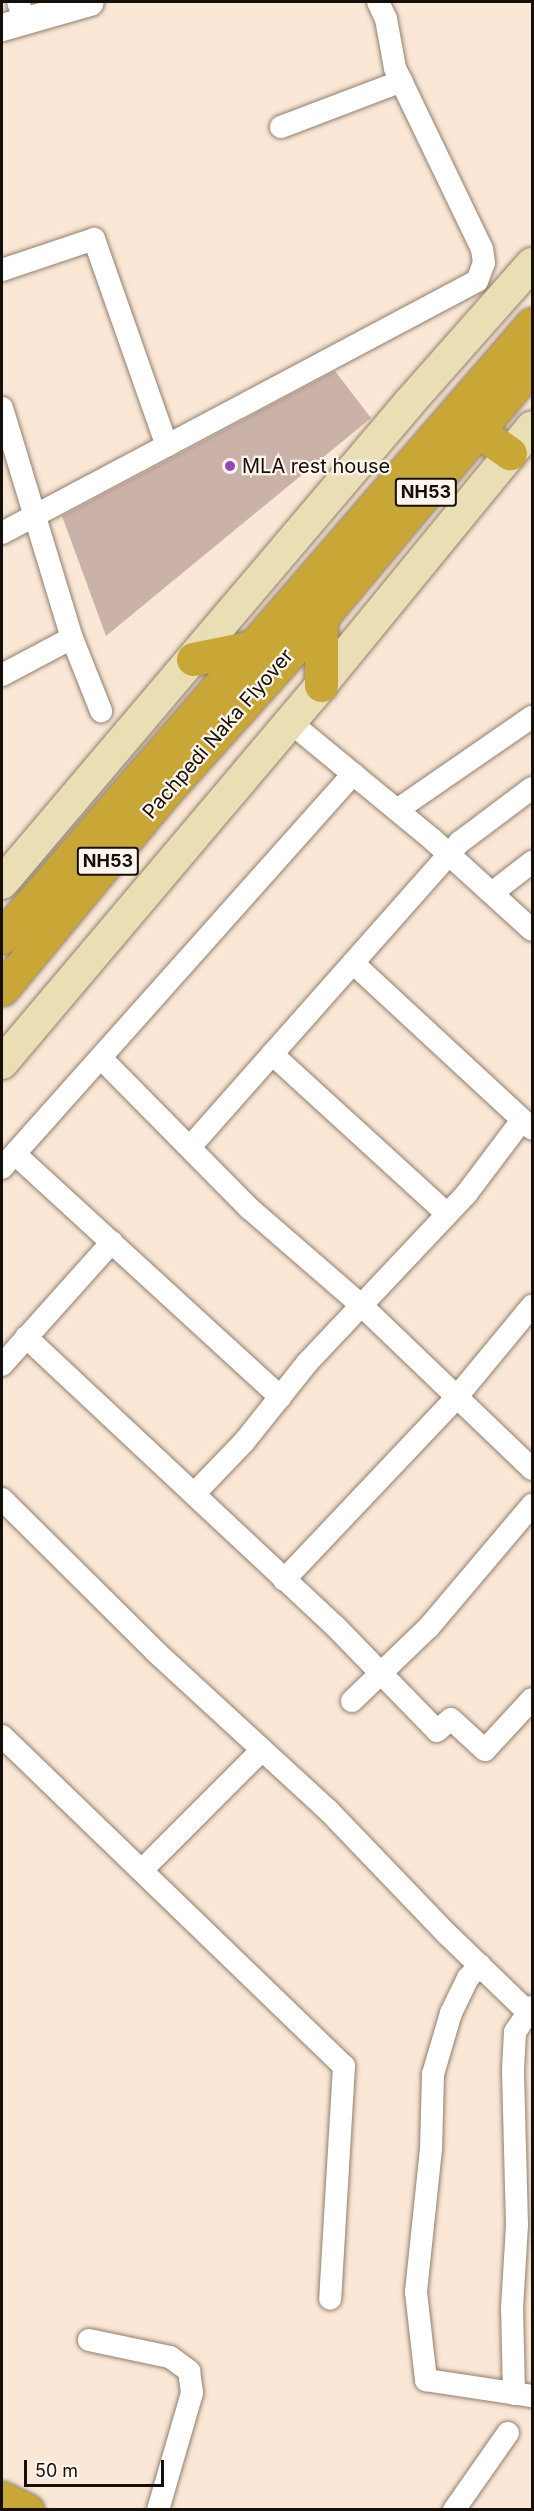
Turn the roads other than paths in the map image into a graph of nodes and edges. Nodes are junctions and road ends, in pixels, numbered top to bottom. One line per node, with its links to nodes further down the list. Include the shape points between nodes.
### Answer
1 (90, 2): 3 (street)
2 (378, 2): 4 (street, via 387,19 395,68)
3 (15, 17)
4 (402, 81): 5 (street); 13 (street, via 482,249 484,263 477,281)
5 (281, 128)
6 (532, 264): 20 (main road, via 401,412)
7 (2, 270): 13 (street, via 94,238)
8 (532, 324): 19 (highway, NH53)
9 (532, 366): 12 (highway, NH53)
10 (2, 408): 15 (street, via 24,471)
11 (532, 427): 14 (main road)
12 (478, 431): 14 (highway); 17 (highway, NH53)
13 (166, 446): 15 (street)
14 (510, 453): 22 (main road)
15 (33, 519): 16 (street); 18 (street)
16 (2, 533)
17 (321, 618): 22 (highway); 26 (highway, Pachpedi Naka Flyover / NH53)
18 (72, 638): 21 (street); 23 (street)
19 (252, 646): 20 (highway); 26 (highway, Pachpedi Naka Flyover / NH53)
20 (193, 659): 32 (main road)
21 (2, 675)
22 (321, 685): 25 (main road)
23 (101, 711)
24 (532, 717): 29 (street)
25 (290, 722): 27 (street); 40 (main road)
26 (205, 724): 35 (highway, Pachpedi Naka Flyover / NH53); 37 (highway, Pachpedi Naka Flyover / NH53)
27 (353, 774): 29 (street); 39 (street)
28 (532, 788): 30 (street, via 492,815)
29 (397, 810): 30 (street)
30 (450, 855): 33 (street); 36 (street)
31 (532, 862): 33 (street)
32 (2, 883)
33 (492, 893): 34 (street)
34 (532, 930)
35 (2, 937)
36 (353, 963): 38 (street); 41 (street)
37 (2, 989)
38 (273, 1054): 42 (street); 44 (street)
39 (101, 1058): 42 (street); 43 (street)
40 (2, 1063)
41 (527, 1125): 44 (street)
42 (190, 1148): 46 (street, via 249,1208)
43 (8, 1161): 45 (street)
44 (447, 1214): 46 (street)
45 (112, 1242): 48 (street); 50 (street)
46 (360, 1304): 50 (street); 51 (street)
47 (532, 1306): 51 (street)
48 (26, 1337): 49 (street); 53 (street)
49 (2, 1365)
50 (280, 1397): 53 (street)
51 (455, 1399): 52 (street); 56 (street)
52 (532, 1469)
53 (194, 1494): 56 (street)
54 (2, 1500): 61 (street)
55 (532, 1505): 57 (street, via 429,1627)
56 (284, 1580): 57 (street)
57 (380, 1673): 58 (street, via 437,1731 451,1719 485,1750); 59 (street)
58 (532, 1699)
59 (352, 1701)
60 (2, 1736): 62 (street)
61 (262, 1750): 62 (street); 63 (street, via 328,1810)
62 (142, 1870): 65 (street, via 344,2067 337,2233)
63 (480, 1965): 64 (street); 67 (street, via 468,1978 451,2013 433,2074 431,2149 416,2292 426,2380)
64 (531, 2011): 67 (street, via 515,2032 513,2070 517,2225 512,2309)
65 (330, 2299)
66 (89, 2340): 71 (street, via 170,2357 189,2371 192,2393)
67 (523, 2395)
68 (508, 2433): 72 (street)
69 (2, 2498): 70 (highway)
70 (27, 2510)
71 (158, 2510)
72 (454, 2510)

